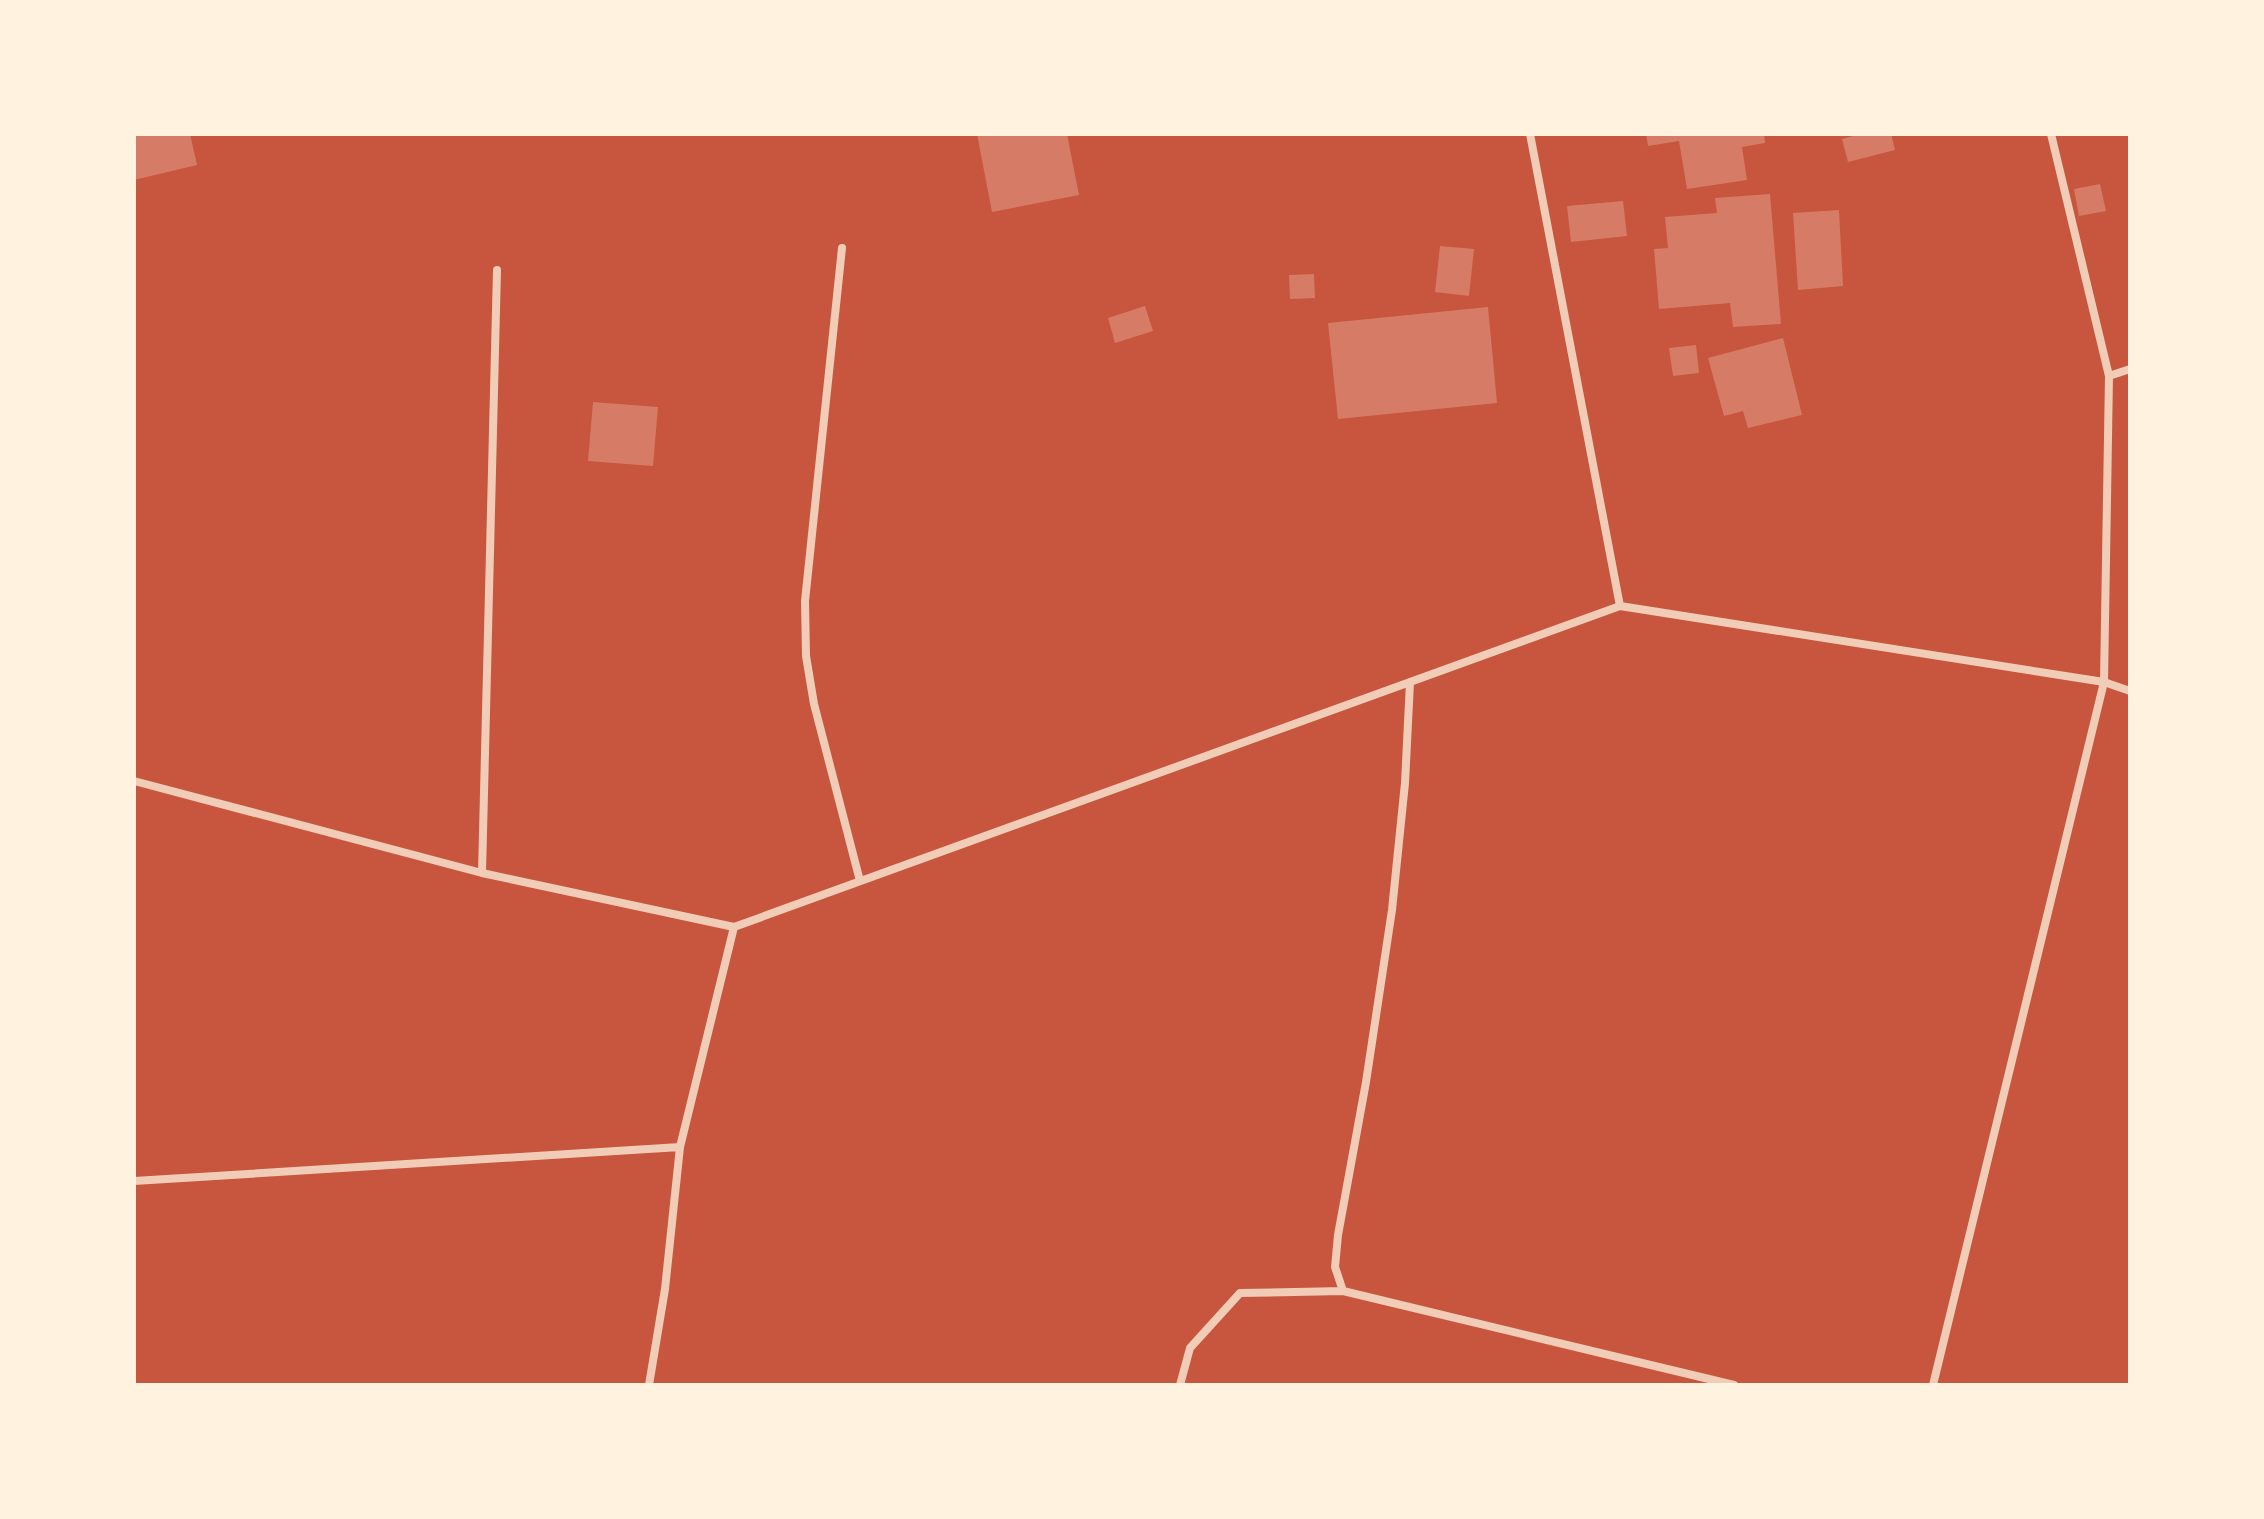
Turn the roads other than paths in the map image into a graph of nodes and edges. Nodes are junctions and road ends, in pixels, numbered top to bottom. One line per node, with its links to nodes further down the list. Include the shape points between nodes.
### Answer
1 (1530, 134): 7 (street)
2 (2051, 134): 6 (street)
3 (842, 248): 13 (street, via 805,601 806,656)
4 (497, 270): 12 (street)
5 (2130, 369): 6 (street)
6 (2109, 376): 9 (street)
7 (1620, 606): 8 (street); 9 (street)
8 (1410, 682): 13 (street); 17 (street, via 1392,910 1338,1235 1335,1267)
9 (2104, 682): 10 (street); 21 (street)
10 (2130, 691)
11 (134, 781): 12 (street)
12 (482, 873): 14 (street)
13 (860, 881): 14 (street)
14 (734, 927): 15 (street)
15 (680, 1147): 16 (street); 18 (street)
16 (134, 1181)
17 (1343, 1291): 19 (street, via 1240,1293 1190,1348); 20 (street)
18 (649, 1385)
19 (1180, 1385)
20 (1734, 1385)
21 (1933, 1385)

